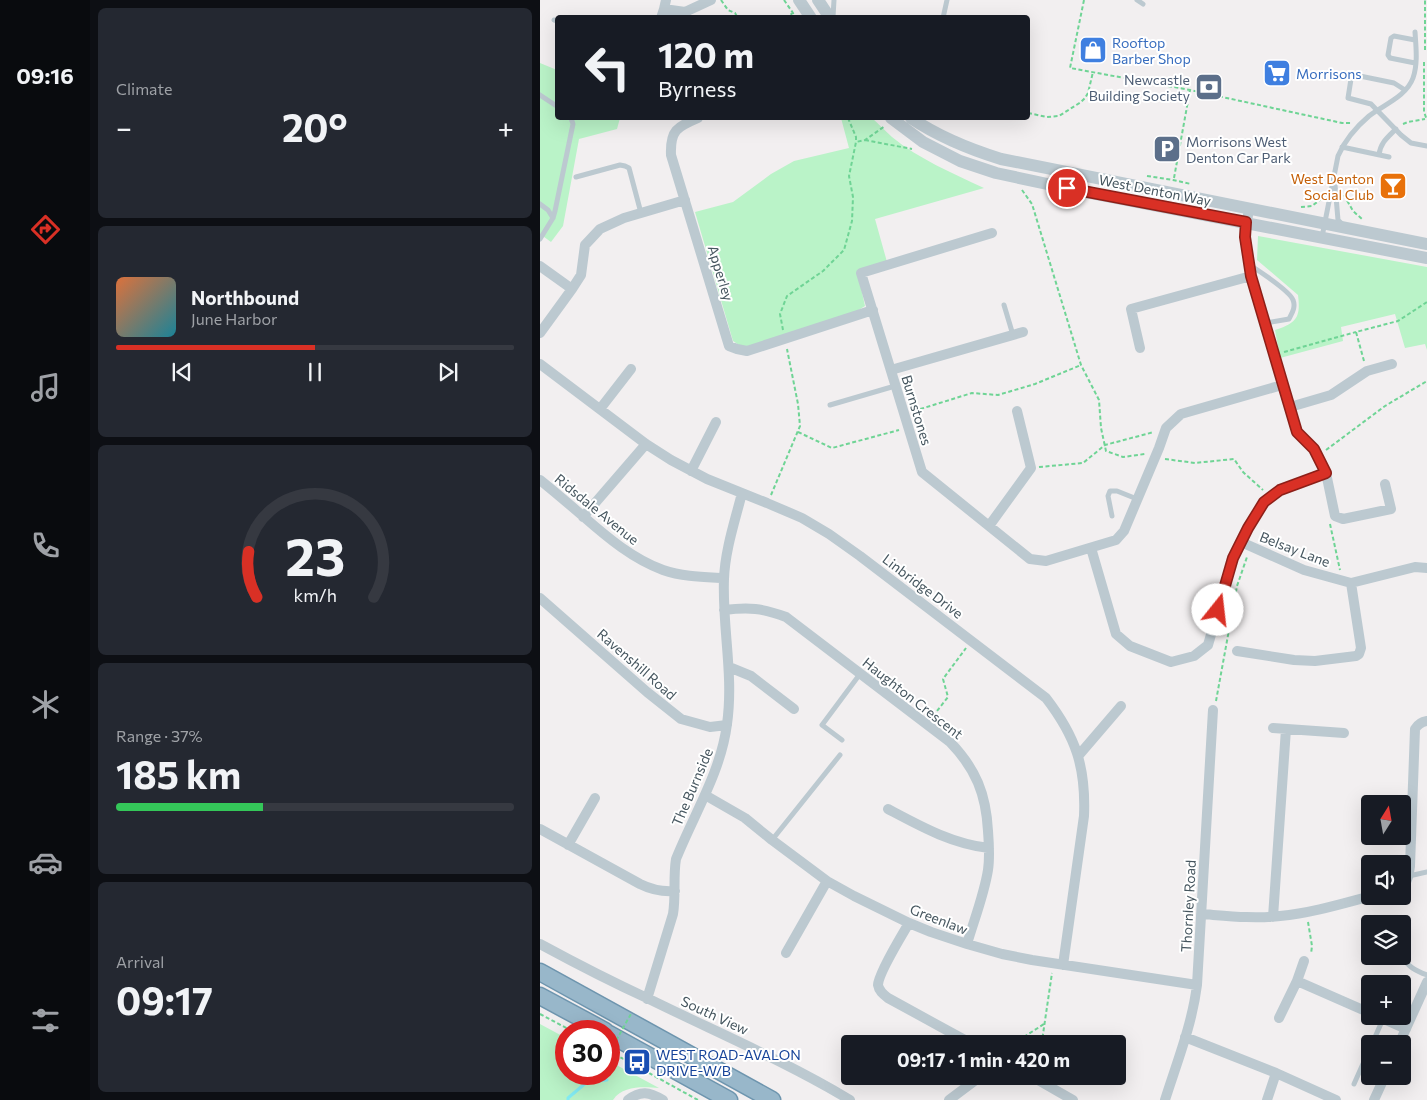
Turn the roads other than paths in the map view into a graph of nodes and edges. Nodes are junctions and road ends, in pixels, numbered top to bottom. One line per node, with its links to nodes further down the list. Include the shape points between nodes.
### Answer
1 (711, 0): 8 (street, via 685,12)
2 (818, 0): 10 (street)
3 (834, 0): 11 (lane)
4 (947, 0): 12 (lane)
5 (1137, 0): 7 (lane)
6 (801, 1): 9 (street)
7 (1144, 4)
8 (664, 9)
9 (809, 15)
10 (829, 15)
11 (832, 15)
12 (944, 15)
13 (1415, 32): 14 (lane)
14 (1415, 40): 15 (lane); 15 (lane, via 1394,36 1388,56)
15 (1415, 63): 16 (lane, via 1412,81)
16 (1405, 90): 19 (lane); 19 (lane, via 1394,83 1352,76 1348,98 1371,104)
17 (540, 96): 18 (lane)
18 (555, 105)
19 (1377, 110): 24 (lane); 26 (lane, via 1360,124)
20 (572, 120): 35 (lane)
21 (693, 120): 31 (street, via 675,131 670,142)
22 (914, 120): 33 (street, West Denton Way, via 965,148 1001,159)
23 (888, 122): 36 (street, West Denton Way, via 960,161 996,173)
24 (1396, 129): 25 (lane, via 1411,142); 27 (lane, via 1384,140)
25 (1427, 146)
26 (1342, 147): 27 (lane); 30 (lane)
27 (1379, 155): 28 (lane)
28 (1389, 157)
29 (576, 177): 34 (lane, via 620,165 629,168)
30 (1333, 193): 37 (lane); 38 (lane, via 1338,220)
31 (685, 200): 34 (street); 49 (street, Apperley, via 729,346 747,351)
32 (540, 204): 35 (lane)
33 (1249, 208): 36 (street); 37 (street, West Denton Way)
34 (641, 213): 47 (street, via 600,229 585,245 581,276)
35 (553, 218): 41 (lane)
36 (1246, 222): 40 (street, West Denton Way); 44 (street)
37 (1325, 223): 38 (street, West Denton Way); 40 (lane)
38 (1347, 227): 42 (street, West Denton Way)
39 (992, 233): 49 (street, Burnstones, via 861,273)
40 (1322, 237): 43 (street, West Denton Way)
41 (540, 239)
42 (1425, 243)
43 (1426, 258)
44 (1249, 264): 46 (street); 50 (lane, via 1293,300 1294,310 1289,319)
45 (540, 266): 47 (street)
46 (1251, 276): 50 (street); 53 (street, via 1131,309)
47 (572, 290): 51 (street)
48 (1004, 305): 52 (lane)
49 (873, 310): 57 (street, Burnstones)
50 (1265, 323): 58 (street)
51 (540, 333)
52 (1018, 334): 57 (street)
53 (1140, 348)
54 (540, 364): 62 (street, Linbridge Drive)
55 (1392, 364): 61 (street, via 1367,371 1331,395)
56 (631, 370): 62 (street)
57 (891, 370): 59 (street, Burnstones)
58 (1282, 385): 61 (street); 71 (street, Burnstones, via 1181,414 1166,428)
59 (896, 386): 60 (lane); 74 (street, Burnstones, via 922,472)
60 (830, 406)
61 (1290, 407): 67 (street, via 1297,432 1314,449)
62 (600, 409): 65 (street, Linbridge Drive)
63 (1016, 411): 74 (street, via 1031,468)
64 (716, 422): 66 (street)
65 (646, 444): 66 (street, Linbridge Drive); 72 (street)
66 (691, 471): 70 (street, Linbridge Drive)
67 (1326, 473): 69 (street, via 1335,516 1343,519 1391,509); 75 (street, via 1280,490 1264,502)
68 (540, 480): 72 (street, Ridsdale Avenue)
69 (1384, 484)
70 (742, 493): 78 (street, The Burnside); 95 (street, Linbridge Drive, via 802,518 829,534 1046,698 1060,716)
71 (1137, 499): 73 (lane, via 1110,491); 76 (street, Burnstones, via 1124,531 1116,540)
72 (583, 516): 78 (street, Ridsdale Avenue, via 602,534 640,560 680,574)
73 (1112, 516)
74 (988, 526): 76 (street, Burnstones, via 1030,559 1046,561)
75 (1241, 542): 76 (street, via 1233,558 1208,645 1194,656 1171,662 1130,646 1116,634); 79 (street, Belsay Lane, via 1304,570)
76 (1092, 548)
77 (1427, 568): 79 (street, Belsay Lane, via 1414,567)
78 (724, 578): 81 (street, The Burnside)
79 (1347, 582): 82 (street, via 1361,648 1356,656 1294,660)
80 (540, 598): 89 (street, Ravenshill Road, via 681,719 710,727)
81 (724, 610): 83 (street, The Burnside); 84 (street, Haughton Crescent, via 752,608 786,617)
82 (1238, 650)
83 (729, 667): 86 (street, via 751,676); 89 (street, The Burnside)
84 (860, 674): 93 (lane, via 822,726); 102 (street, Haughton Crescent, via 950,742 972,768 985,803)
85 (1121, 706): 95 (street)
86 (794, 709)
87 (1213, 710): 109 (street, Thornley Road)
88 (1427, 721): 103 (street, via 1415,729)
89 (727, 725): 96 (street, The Burnside, via 717,768)
90 (1273, 728): 91 (street)
91 (1286, 728): 92 (street); 110 (street)
92 (1344, 733)
93 (842, 740)
94 (840, 755): 100 (lane)
95 (1079, 756): 116 (street, Linbridge Drive, via 1085,794 1084,816)
96 (705, 795): 100 (street, Greenlaw, via 745,818); 107 (street, The Burnside, via 676,859)
97 (595, 798): 101 (street)
98 (888, 809): 102 (street, via 956,842)
99 (540, 829): 101 (street)
100 (772, 840): 106 (street, Greenlaw)
101 (568, 845): 107 (street, via 651,889)
102 (989, 848): 113 (street, Haughton Crescent, via 986,881)
103 (1410, 855)
104 (1427, 872): 105 (lane)
105 (1411, 875)
106 (828, 880): 111 (street, Greenlaw); 114 (street)
107 (675, 891): 124 (street, The Burnside, via 673,914)
108 (1361, 899): 110 (street)
109 (1202, 914): 110 (street); 122 (street, Thornley Road)
110 (1273, 917)
111 (909, 923): 113 (street, Greenlaw); 130 (street, via 881,974 878,987 881,993)
112 (540, 944): 124 (street, South View)
113 (966, 944): 116 (street, Greenlaw)
114 (786, 953)
115 (1304, 961): 120 (street)
116 (1058, 964): 122 (street, Greenlaw)
117 (1408, 965): 119 (lane)
118 (540, 972): 143 (highway)
119 (1427, 975)
120 (1297, 981): 125 (street); 126 (street)
121 (1427, 982): 129 (street)
122 (1197, 985): 132 (street, Thornley Road)
123 (541, 997): 127 (highway)
124 (647, 999): 144 (street, South View, via 773,1057)
125 (1361, 1009)
126 (1279, 1018)
127 (584, 1020)
128 (1397, 1025): 129 (street)
129 (1406, 1029): 131 (street)
130 (956, 1035)
131 (1403, 1035)
132 (1185, 1037): 135 (street); 147 (street, Thornley Road)
133 (620, 1045): 142 (highway)
134 (1361, 1068): 136 (lane)
135 (1276, 1073): 148 (street); 149 (street)
136 (1354, 1084)
137 (969, 1085): 145 (street)
138 (1047, 1085): 146 (street)
139 (1381, 1085): 150 (street)
140 (628, 1100): 141 (street, via 640,1093)
141 (663, 1100)
142 (729, 1100)
143 (772, 1100)
144 (850, 1100)
145 (949, 1100)
146 (1073, 1100)
147 (1164, 1100)
148 (1267, 1100)
149 (1336, 1100)
150 (1374, 1100)

